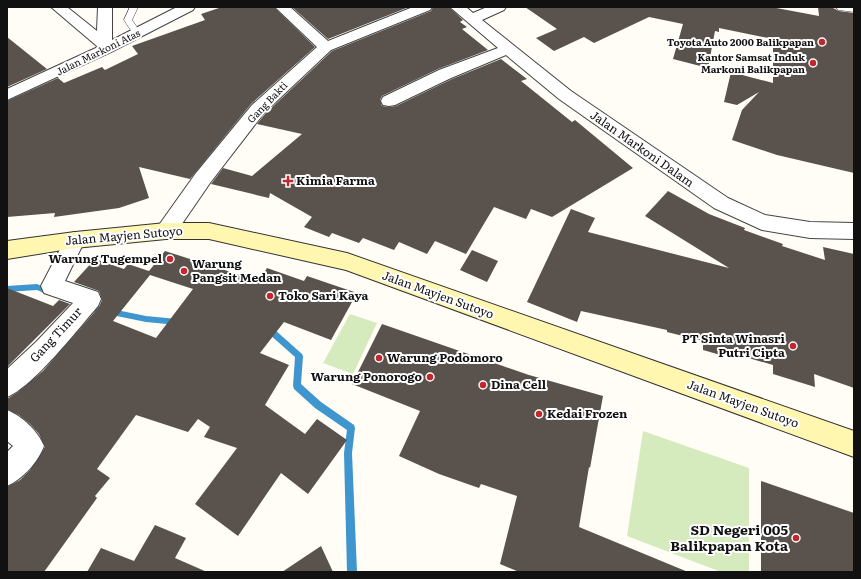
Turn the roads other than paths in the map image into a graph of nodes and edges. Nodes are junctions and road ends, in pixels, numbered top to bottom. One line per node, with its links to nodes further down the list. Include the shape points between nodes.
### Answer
1 (58, 7): 13 (street, via 72,16)
2 (105, 7): 13 (street)
3 (134, 7): 12 (lane, via 128,20)
4 (188, 7): 12 (street, Jalan Markoni Atas)
5 (282, 7): 14 (street)
6 (426, 7): 14 (street)
7 (457, 7): 11 (street, Jalan Markoni Dalam)
8 (499, 7): 11 (street)
9 (839, 7): 10 (lane)
10 (854, 9)
11 (471, 19): 15 (street, Jalan Markoni Dalam)
12 (137, 33): 13 (street, Jalan Markoni Atas)
13 (106, 47): 16 (street, Jalan Markoni Atas)
14 (326, 47): 18 (street, Gang Bakti, via 258,109 203,178)
15 (508, 49): 17 (street, via 445,74); 19 (street, Jalan Markoni Dalam, via 565,95 721,203 762,222 810,230)
16 (7, 96)
17 (389, 101)
18 (166, 231): 20 (main road, Jalan Mayjen Sutoyo); 24 (main road, Jalan Mayjen Sutoyo, via 208,231 347,262)
19 (854, 231)
20 (75, 240): 21 (main road, Jalan Mayjen Sutoyo); 22 (street, Gang Timur, via 52,286 90,298 44,350)
21 (7, 250)
22 (7, 385)
23 (7, 423): 25 (street, via 31,446)
24 (854, 444)
25 (7, 472)

